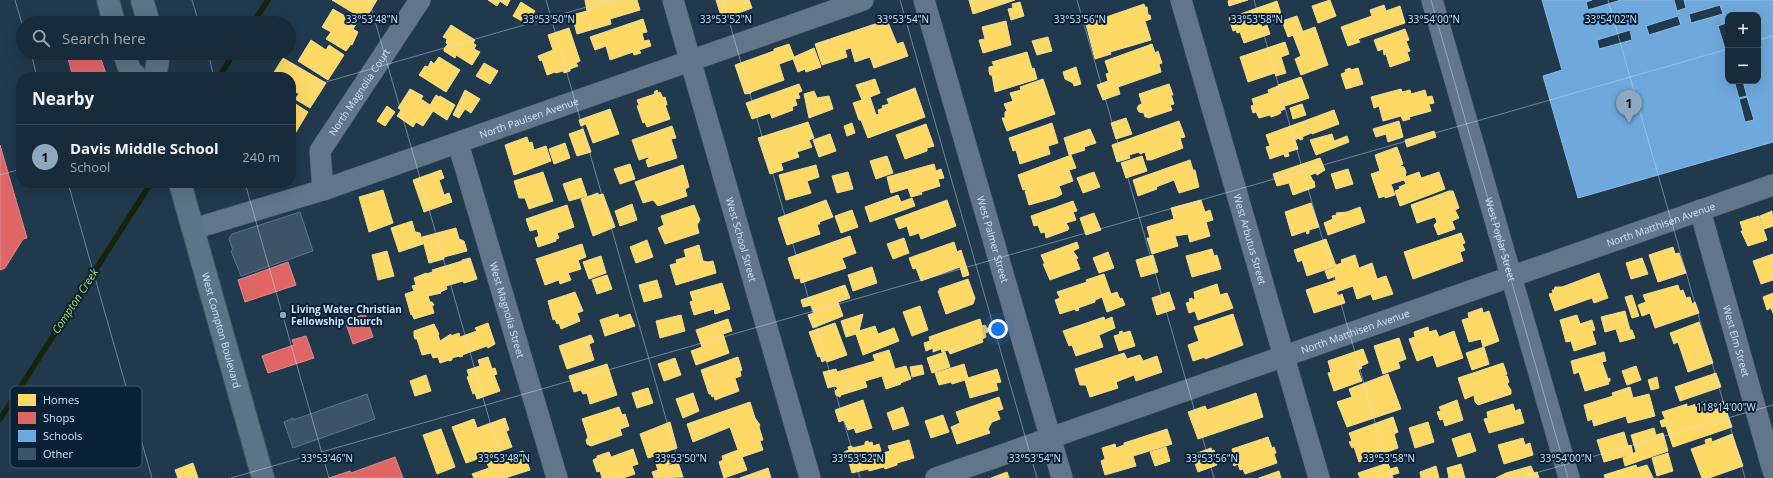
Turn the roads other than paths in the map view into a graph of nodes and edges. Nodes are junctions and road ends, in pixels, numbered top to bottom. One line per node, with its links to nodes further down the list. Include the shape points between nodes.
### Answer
1 (108, 0): 9 (main road)
2 (142, 0): 10 (main road)
3 (420, 0): 19 (street, North Magnolia Court, via 320,151)
4 (673, 0): 13 (street, West School Street)
5 (863, 0): 13 (street, North Paulsen Avenue)
6 (924, 0): 24 (street, West Palmer Street)
7 (1181, 0): 23 (street, West Arbutus Street)
8 (1432, 0): 22 (street, West Poplar Street)
9 (112, 16)
10 (147, 16)
11 (126, 60): 14 (main road)
12 (158, 60): 15 (main road)
13 (691, 60): 16 (street, North Paulsen Avenue); 28 (street, West School Street)
14 (131, 72)
15 (156, 72)
16 (458, 143): 19 (street, North Paulsen Avenue); 27 (street, West Magnolia Street)
17 (1773, 185): 20 (street, North Matthisen Avenue)
18 (181, 188): 21 (main road, West Compton Boulevard)
19 (323, 190): 21 (street, North Paulsen Avenue)
20 (1700, 210): 22 (street, North Matthisen Avenue); 25 (street, West Elm Street)
21 (193, 229): 26 (main road, West Compton Boulevard)
22 (1511, 277): 23 (street, North Matthisen Avenue); 32 (street, West Poplar Street)
23 (1284, 356): 24 (street, North Matthisen Avenue); 31 (street, West Arbutus Street)
24 (1050, 438): 29 (street, North Matthisen Avenue); 30 (street, West Palmer Street)
25 (1773, 471)
26 (263, 478)
27 (557, 478)
28 (810, 478)
29 (936, 478)
30 (1062, 478)
31 (1319, 478)
32 (1569, 478)

